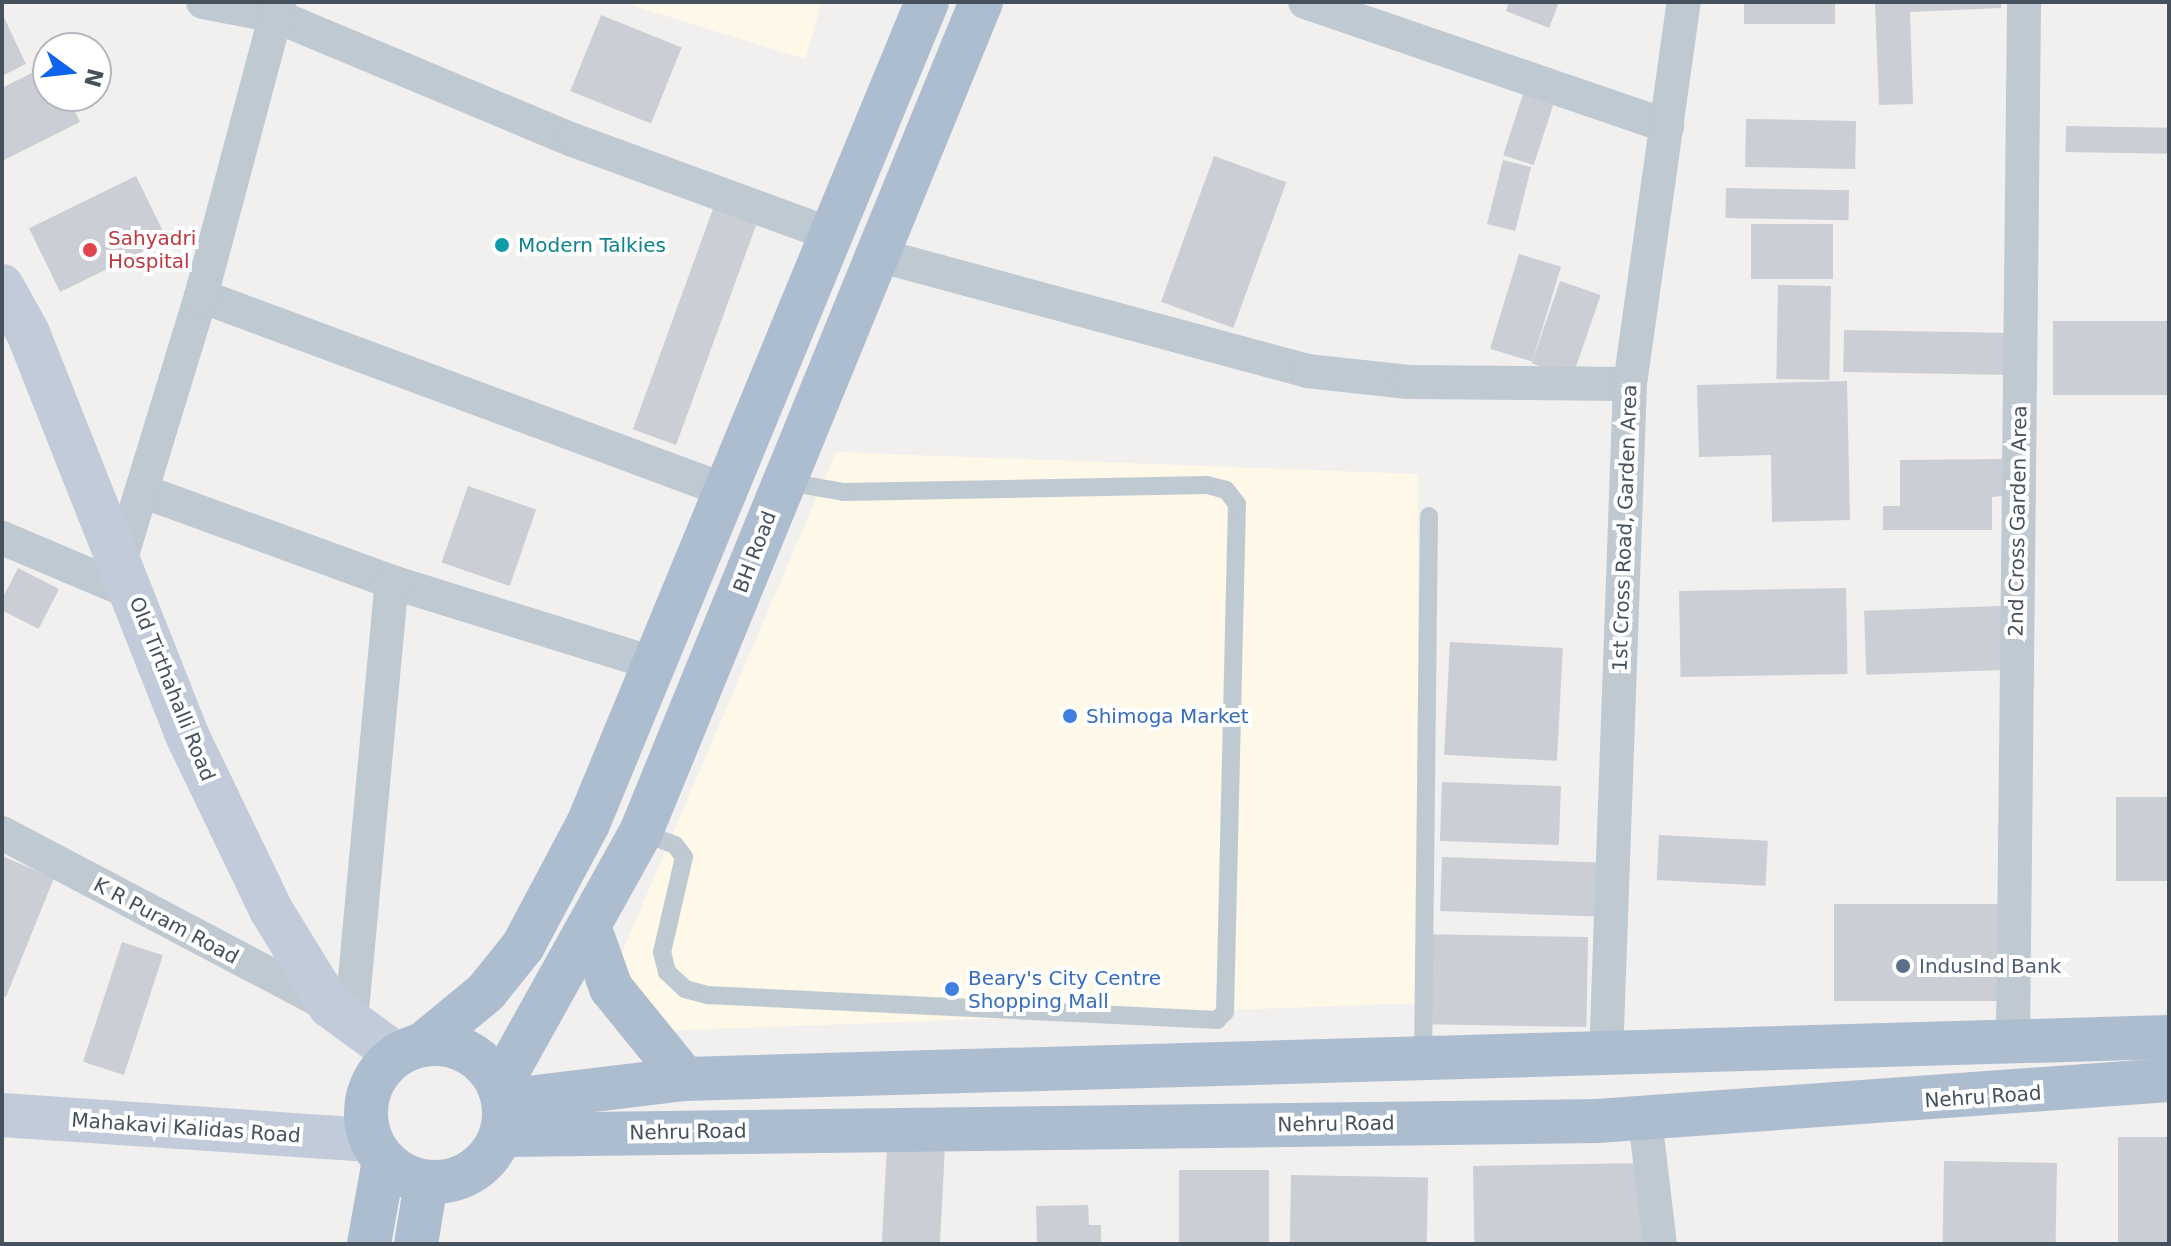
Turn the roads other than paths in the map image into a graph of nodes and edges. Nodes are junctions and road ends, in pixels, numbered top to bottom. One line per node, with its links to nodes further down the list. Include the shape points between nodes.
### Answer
1 (203, 2): 7 (street)
2 (927, 2): 9 (main road)
3 (981, 2): 10 (main road, BH Road)
4 (1305, 2): 8 (street)
5 (1684, 2): 8 (street, 1st Cross Road, Garden Area)
6 (2024, 2): 27 (street, 2nd Cross Garden Area)
7 (277, 9): 9 (street, via 573,140); 12 (street)
8 (1667, 126): 13 (street, 1st Cross Road, Garden Area)
9 (832, 235): 15 (main road)
10 (878, 255): 13 (street, via 1307,371 1408,382); 14 (main road, BH Road)
11 (2, 286): 19 (main road, Old Tirthahalli Road, via 28,333)
12 (201, 296): 15 (street); 16 (street)
13 (1630, 384): 29 (street, 1st Cross Road, Garden Area)
14 (783, 481): 22 (main road, BH Road); 22 (lane, via 844,492 1207,485 1226,490 1237,504 1225,1012 1217,1020 708,995 685,989 667,972 662,952 684,857 675,845)
15 (724, 490): 21 (main road)
16 (145, 492): 19 (street); 20 (street)
17 (1429, 516): 30 (lane)
18 (2, 538): 19 (street)
19 (126, 577): 25 (main road, Old Tirthahalli Road, via 199,760 271,910)
20 (392, 582): 21 (street); 25 (street)
21 (656, 664): 28 (main road, via 588,824 523,946 486,992)
22 (641, 832): 24 (main road, BH Road)
23 (2, 833): 25 (street, K R Puram Road)
24 (589, 926): 31 (main road, via 611,988); 33 (main road, BH Road)
25 (341, 1014): 28 (main road, Old Tirthahalli Road)
26 (2169, 1037): 27 (main road)
27 (2013, 1039): 29 (main road)
28 (410, 1050): 33 (main road, via 469,1052); 36 (main road, via 368,1092)
29 (1606, 1057): 30 (main road)
30 (1423, 1060): 31 (main road)
31 (685, 1079): 33 (main road)
32 (2169, 1080): 35 (main road, Nehru Road)
33 (501, 1107): 35 (main road, Nehru Road); 37 (main road, via 473,1172)
34 (2, 1115): 36 (main road, Mahakavi Kalidas Road)
35 (1645, 1119): 40 (street)
36 (377, 1151): 37 (main road); 38 (main road)
37 (426, 1183): 39 (main road)
38 (369, 1244)
39 (416, 1244)
40 (1660, 1244)

